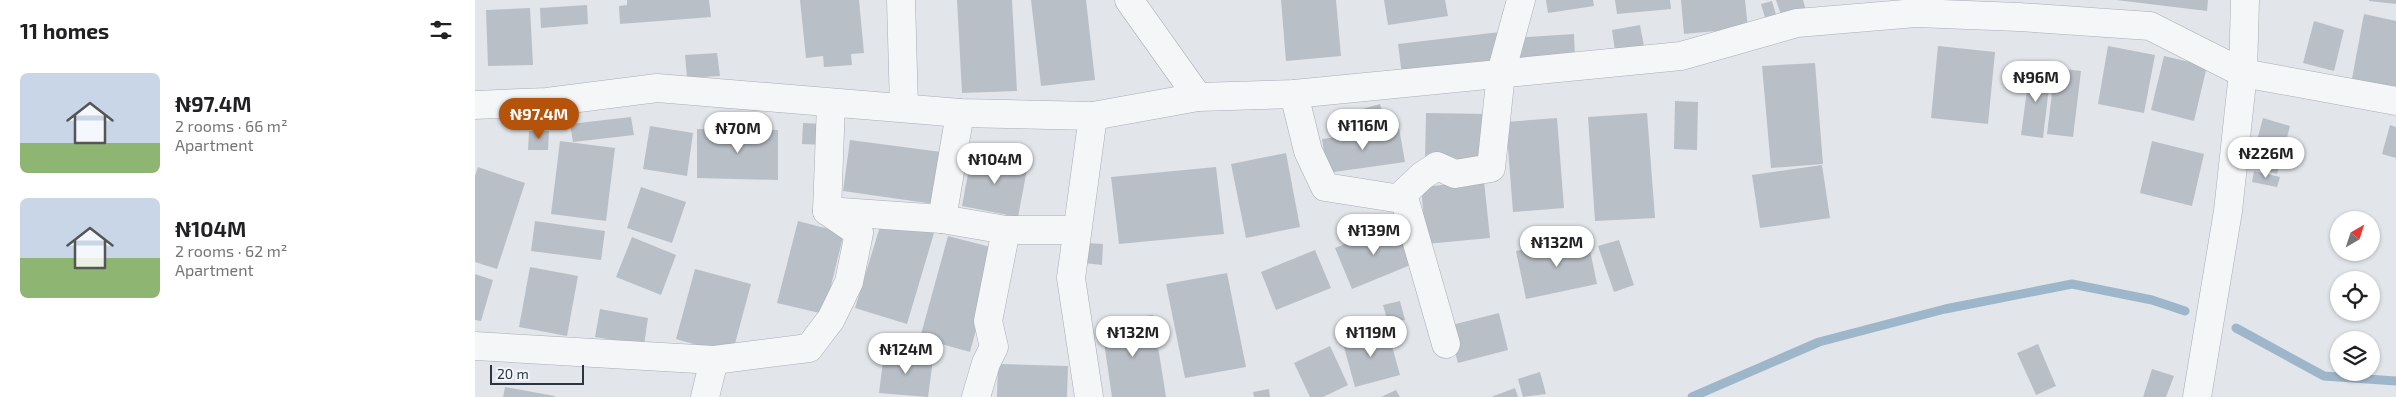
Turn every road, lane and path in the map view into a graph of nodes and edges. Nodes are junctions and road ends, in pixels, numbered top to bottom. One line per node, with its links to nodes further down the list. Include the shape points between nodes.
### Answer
1 (901, 0): 13 (street)
2 (1129, 0): 9 (street)
3 (1521, 0): 6 (street)
4 (2245, 0): 7 (street)
5 (1832, 10): 6 (street, via 1681,56); 7 (street, via 2150,26)
6 (1501, 73): 8 (street); 16 (street, via 1491,168 1455,174 1437,166)
7 (2243, 73): 10 (street); 27 (street, via 2228,211)
8 (1294, 94): 9 (street); 16 (street, via 1308,151 1325,186 1401,199)
9 (1198, 97): 15 (street)
10 (2396, 102)
11 (831, 104): 12 (street, via 657,88 547,102); 13 (street); 17 (street)
12 (475, 105)
13 (904, 108): 14 (street)
14 (960, 113): 15 (street); 18 (street)
15 (1093, 116): 20 (street)
16 (1403, 194): 21 (street)
17 (827, 210): 18 (street); 23 (street, via 859,233 849,282 831,318 809,348)
18 (942, 218): 19 (street)
19 (1005, 230): 20 (street); 25 (street, via 988,321 993,347)
20 (1076, 230): 26 (street, via 1071,278)
21 (1447, 344)
22 (475, 346): 23 (street)
23 (714, 360): 24 (street)
24 (705, 397)
25 (976, 397)
26 (1089, 397)
27 (2197, 397)

